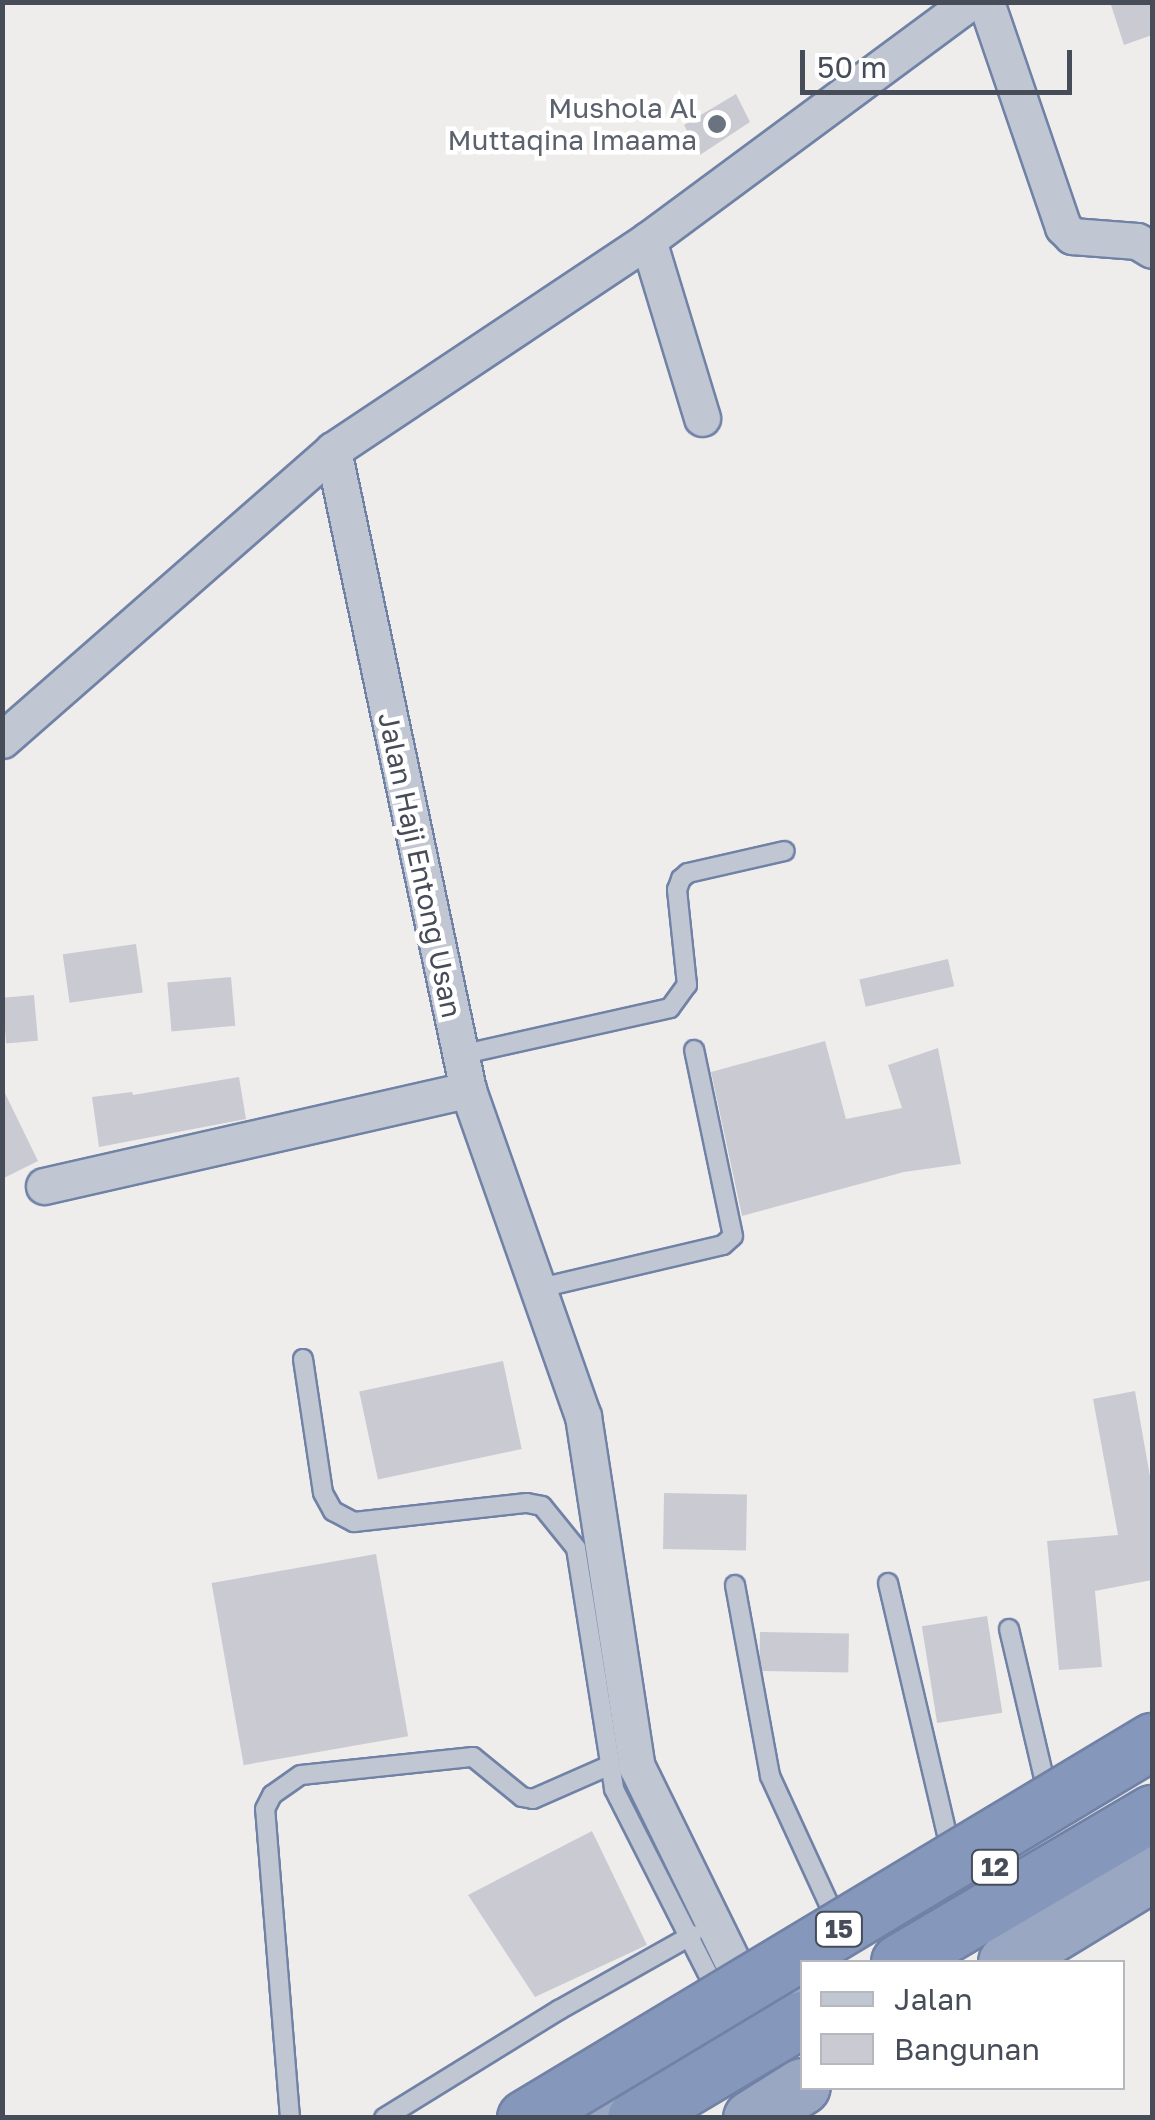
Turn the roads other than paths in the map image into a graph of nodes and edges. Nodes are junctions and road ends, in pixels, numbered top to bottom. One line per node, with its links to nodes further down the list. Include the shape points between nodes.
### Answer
1 (970, 2): 3 (street)
2 (986, 2): 4 (street, via 1064,228 1072,236 1137,241)
3 (648, 240): 5 (street); 6 (street)
4 (1152, 250)
5 (702, 418)
6 (333, 450): 7 (street); 10 (street, Jalan Haji Entong Usan)
7 (2, 740)
8 (785, 852): 10 (lane, via 680,879 687,985 670,1008)
9 (694, 1050): 13 (lane, via 733,1236 723,1246)
10 (460, 1056): 11 (street, Jalan Haji Entong Usan)
11 (468, 1090): 12 (street); 13 (street, Jalan Haji Entong Usan)
12 (44, 1186)
13 (540, 1288): 29 (street, Jalan Haji Entong Usan, via 583,1416 637,1767)
14 (303, 1359): 19 (lane, via 323,1493 333,1511 354,1522 527,1503 542,1506 576,1548)
15 (888, 1583): 24 (lane)
16 (735, 1585): 26 (lane, via 770,1776 829,1908)
17 (1008, 1629): 22 (lane)
18 (1152, 1741): 33 (highway, 15, bridge)
19 (608, 1766): 25 (lane); 31 (lane, via 532,1799 473,1757 301,1775 272,1795 265,1809)
20 (1152, 1770): 24 (highway, 12)
21 (1152, 1813): 26 (highway, 15)
22 (1053, 1818)
23 (1152, 1873): 27 (highway)
24 (960, 1888): 26 (highway, 12)
25 (692, 1935): 29 (lane); 32 (lane)
26 (864, 1959)
27 (1009, 1960)
28 (800, 1985): 29 (highway)
29 (764, 2019): 34 (highway); 35 (highway)
30 (800, 2087): 36 (highway)
31 (290, 2118)
32 (384, 2118)
33 (526, 2118)
34 (582, 2118)
35 (635, 2118)
36 (751, 2118)

